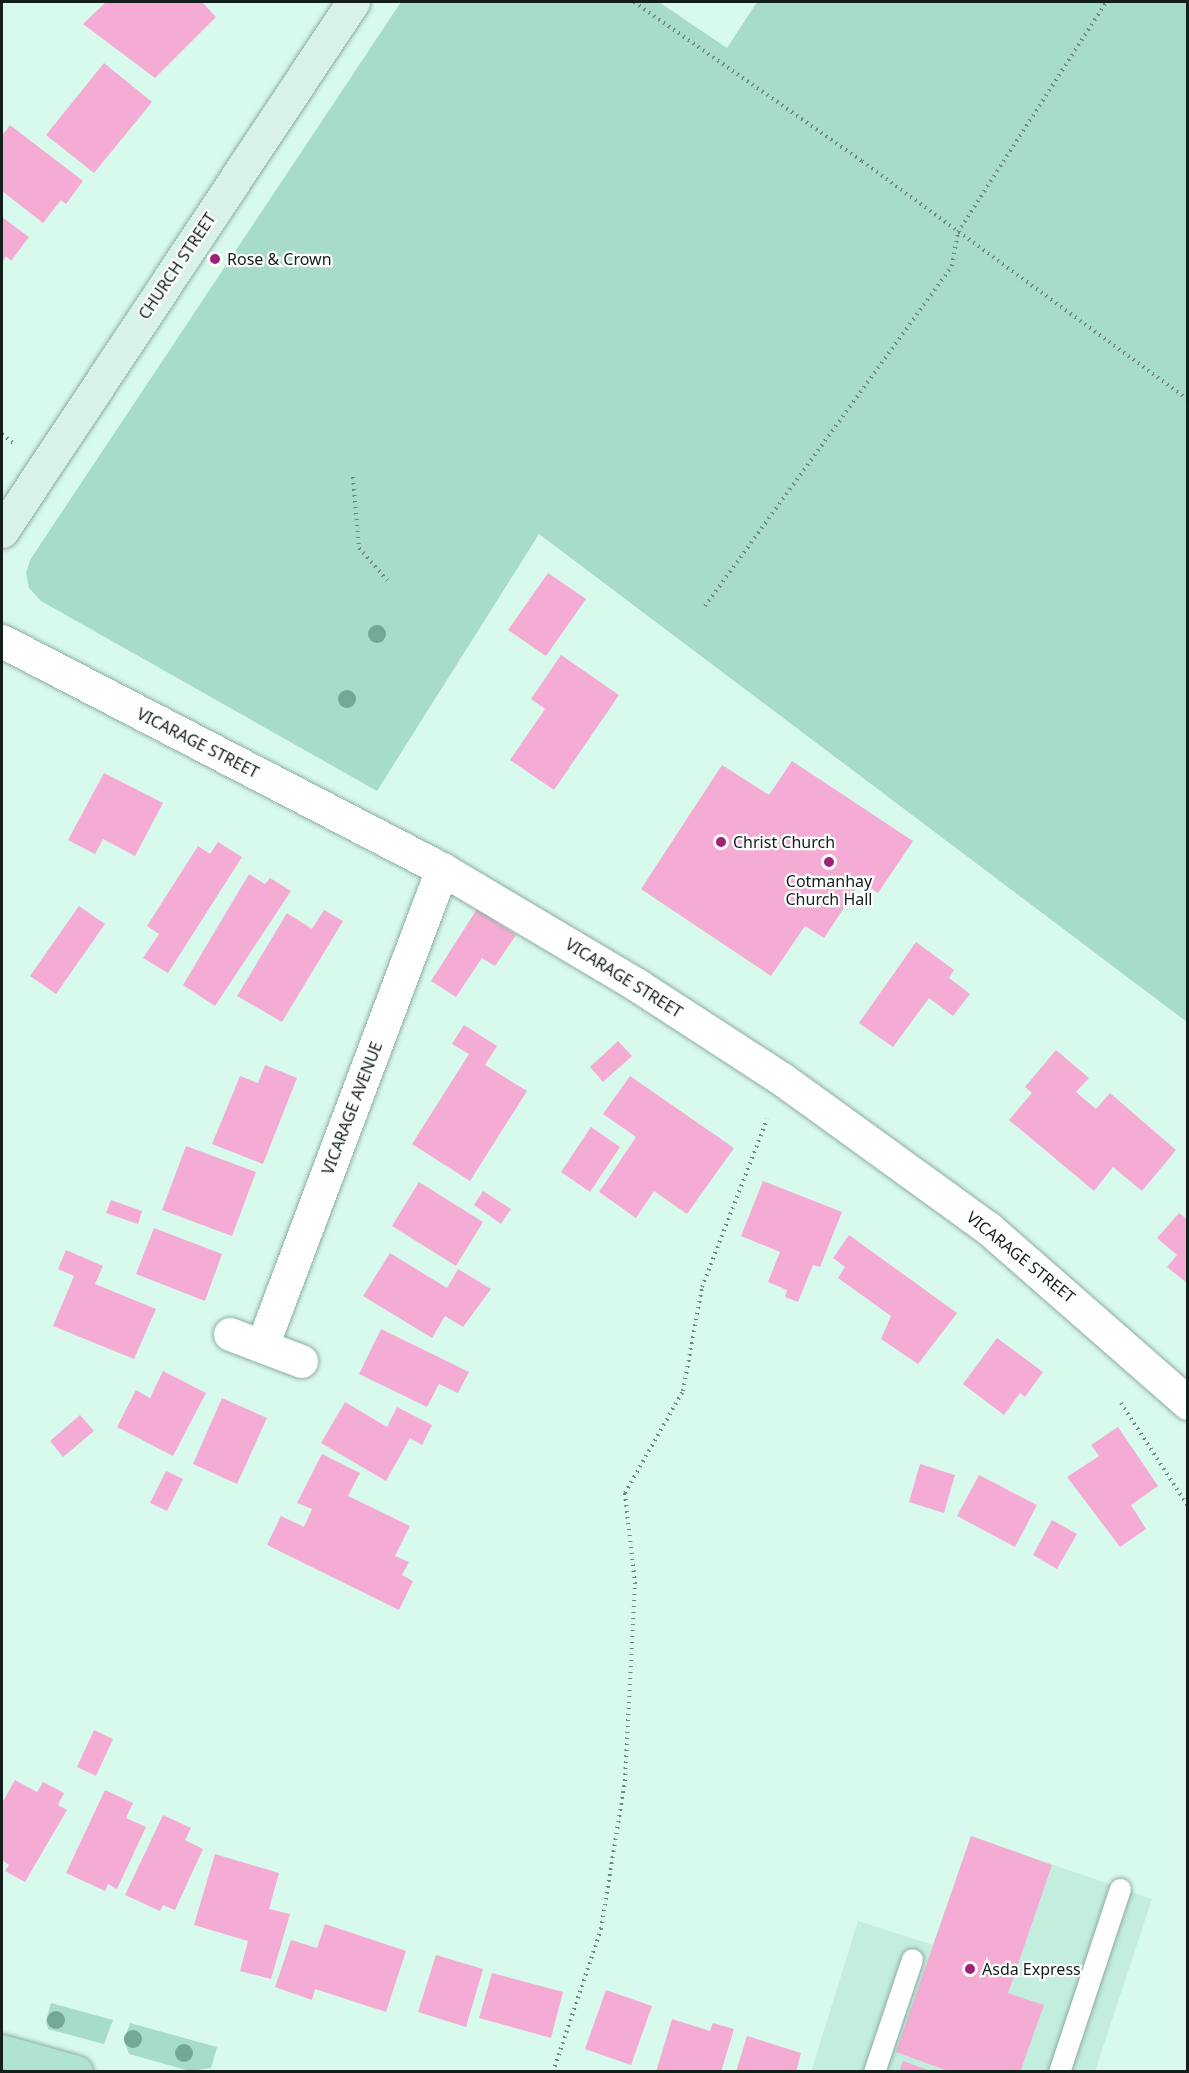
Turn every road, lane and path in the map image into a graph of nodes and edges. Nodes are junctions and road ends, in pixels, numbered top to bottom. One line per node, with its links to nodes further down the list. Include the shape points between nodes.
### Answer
1 (352, 2): 7 (street, CHURCH STREET)
2 (634, 2): 4 (path)
3 (1106, 2): 4 (path)
4 (958, 232): 5 (path); 9 (path, via 952,266)
5 (1188, 400)
6 (353, 477): 8 (path, via 359,548)
7 (2, 531)
8 (387, 580)
9 (705, 606)
10 (2, 641): 11 (street, VICARAGE STREET)
11 (442, 869): 12 (street, VICARAGE STREET, via 637,985); 14 (street, VICARAGE AVENUE)
12 (782, 1079): 15 (street, VICARAGE STREET, via 988,1228); 23 (path, via 702,1287 683,1391 625,1493 635,1584 625,1781 601,1929)
13 (230, 1334): 14 (street)
14 (262, 1346): 16 (street)
15 (1140, 1359): 17 (street, VICARAGE STREET); 18 (path, via 1115,1393)
16 (301, 1361)
17 (1188, 1404)
18 (1188, 1506)
19 (1120, 1890): 25 (lane)
20 (912, 1959): 24 (lane)
21 (2, 2050): 22 (main road)
22 (76, 2072)
23 (553, 2072)
24 (874, 2072)
25 (1059, 2072)

